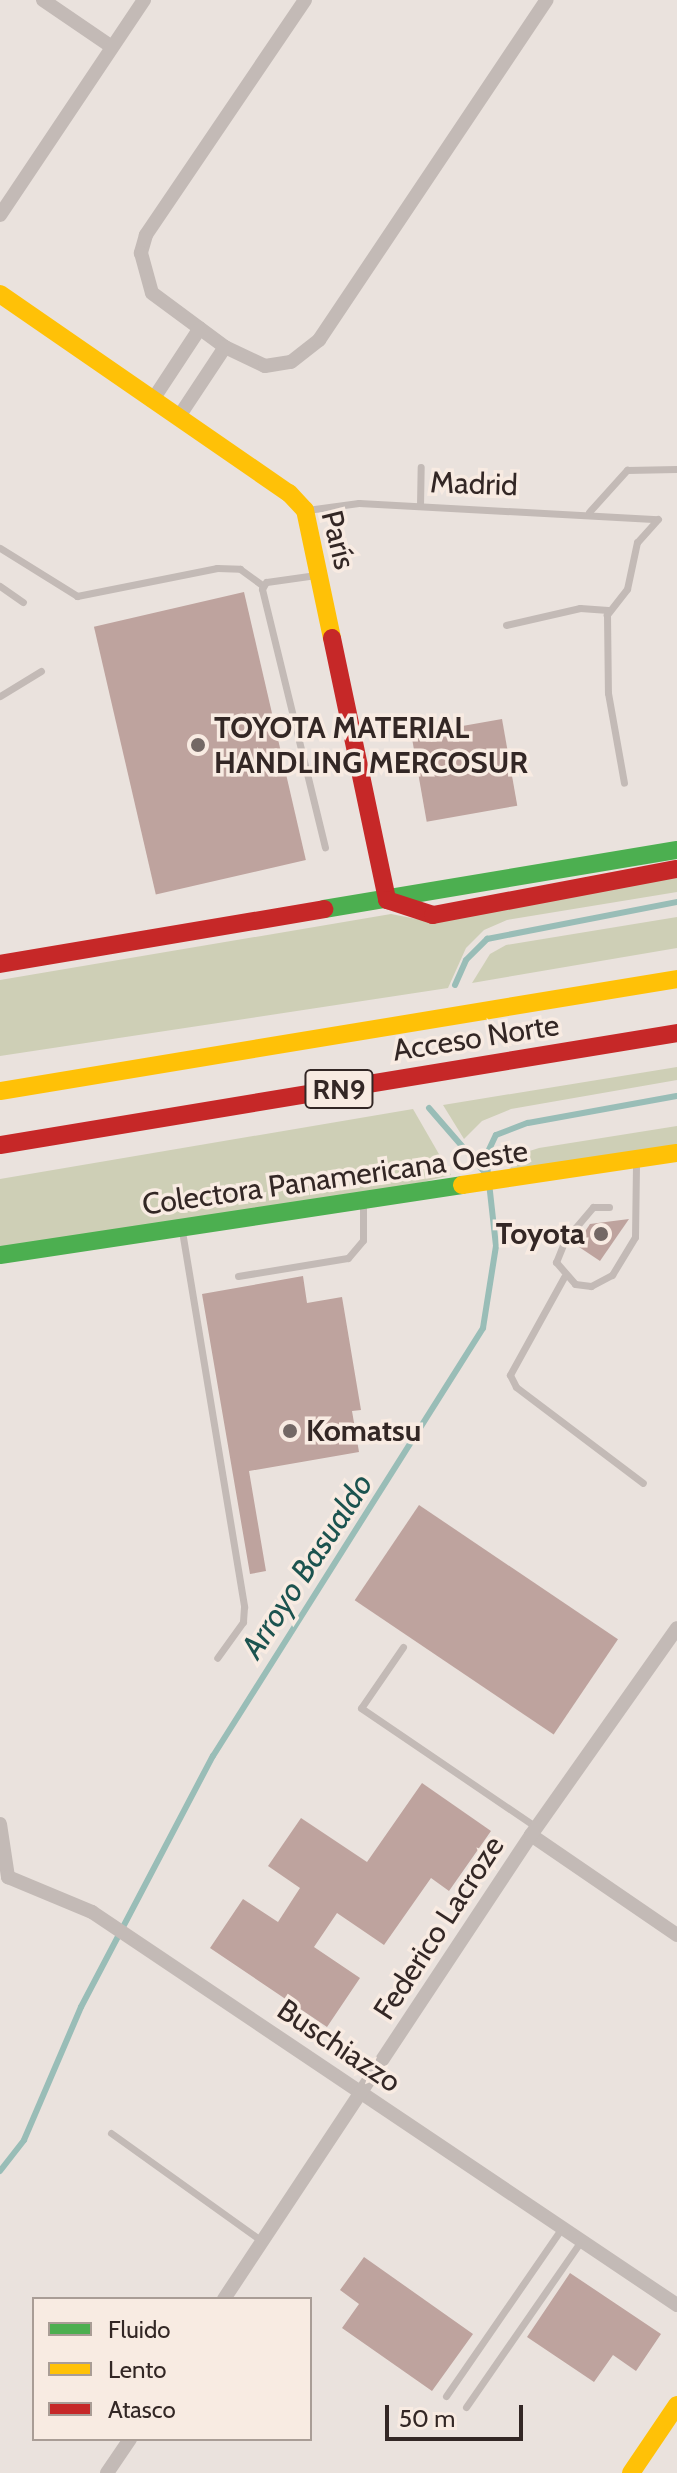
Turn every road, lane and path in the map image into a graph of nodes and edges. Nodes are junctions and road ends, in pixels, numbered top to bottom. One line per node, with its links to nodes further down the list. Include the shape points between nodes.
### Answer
1 (43, 0): 5 (street)
2 (144, 0): 5 (street)
3 (305, 0): 8 (street, via 146,235 141,253 145,282)
4 (547, 0): 9 (street, via 306,354 265,366)
5 (112, 47): 6 (street)
6 (0, 215)
7 (0, 294): 10 (main road, París)
8 (200, 328): 9 (street); 10 (street)
9 (225, 347): 11 (street)
10 (152, 401): 11 (main road, París)
11 (178, 418): 15 (main road, París, via 289,493)
12 (421, 467): 14 (lane)
13 (677, 469): 16 (lane, via 627,470)
14 (420, 506): 15 (lane, Madrid, via 334,504); 16 (lane, Madrid)
15 (305, 510): 18 (main road, París)
16 (589, 512): 22 (lane, Madrid, via 643,514 658,523 637,542 627,589)
17 (0, 548): 19 (lane, via 77,596 217,568 240,569)
18 (318, 575): 19 (lane); 30 (main road, París)
19 (262, 585): 27 (lane)
20 (0, 586): 21 (lane)
21 (23, 602)
22 (608, 610): 23 (lane, via 580,608); 26 (lane, via 608,693)
23 (506, 625)
24 (41, 671): 25 (lane)
25 (0, 696)
26 (624, 783)
27 (325, 847)
28 (677, 850): 30 (main road)
29 (677, 869): 30 (main road, via 433,915)
30 (387, 900): 31 (main road)
31 (0, 964)
32 (677, 979): 34 (main road, Acceso Norte / RN9)
33 (677, 1033): 35 (main road, Acceso Norte / RN9)
34 (0, 1091)
35 (0, 1145)
36 (677, 1153): 37 (main road, Colectora Panamericana Oeste)
37 (636, 1160): 38 (main road, Colectora Panamericana Oeste); 43 (lane, via 639,1211 628,1250 612,1275 591,1286)
38 (363, 1204): 40 (main road, Colectora Panamericana Oeste); 42 (lane, via 363,1240 348,1258)
39 (609, 1207): 43 (lane, via 593,1207 565,1240 556,1262)
40 (182, 1229): 41 (main road, Colectora Panamericana Oeste); 47 (lane, via 244,1607 243,1622)
41 (0, 1255)
42 (238, 1276)
43 (564, 1277): 44 (lane, via 510,1375 516,1387)
44 (643, 1483)
45 (677, 1628): 49 (street, Federico Lacroze)
46 (403, 1647): 49 (lane, via 361,1708)
47 (217, 1658)
48 (0, 1824): 50 (street, Buschiazzo)
49 (534, 1831): 51 (street); 52 (street, Federico Lacroze)
50 (4, 1880): 52 (street, Buschiazzo, via 92,1912)
51 (677, 1935)
52 (363, 2092): 54 (street, Buschiazzo); 55 (street, Federico Lacroze)
53 (111, 2133): 55 (lane)
54 (562, 2228): 56 (street, Buschiazzo); 59 (lane)
55 (262, 2241): 57 (street, Federico Lacroze)
56 (581, 2241): 58 (street, Buschiazzo); 61 (lane)
57 (225, 2297)
58 (677, 2305)
59 (446, 2396)
60 (677, 2405): 64 (main road)
61 (466, 2407)
62 (129, 2441): 63 (street)
63 (107, 2473)
64 (631, 2473)

